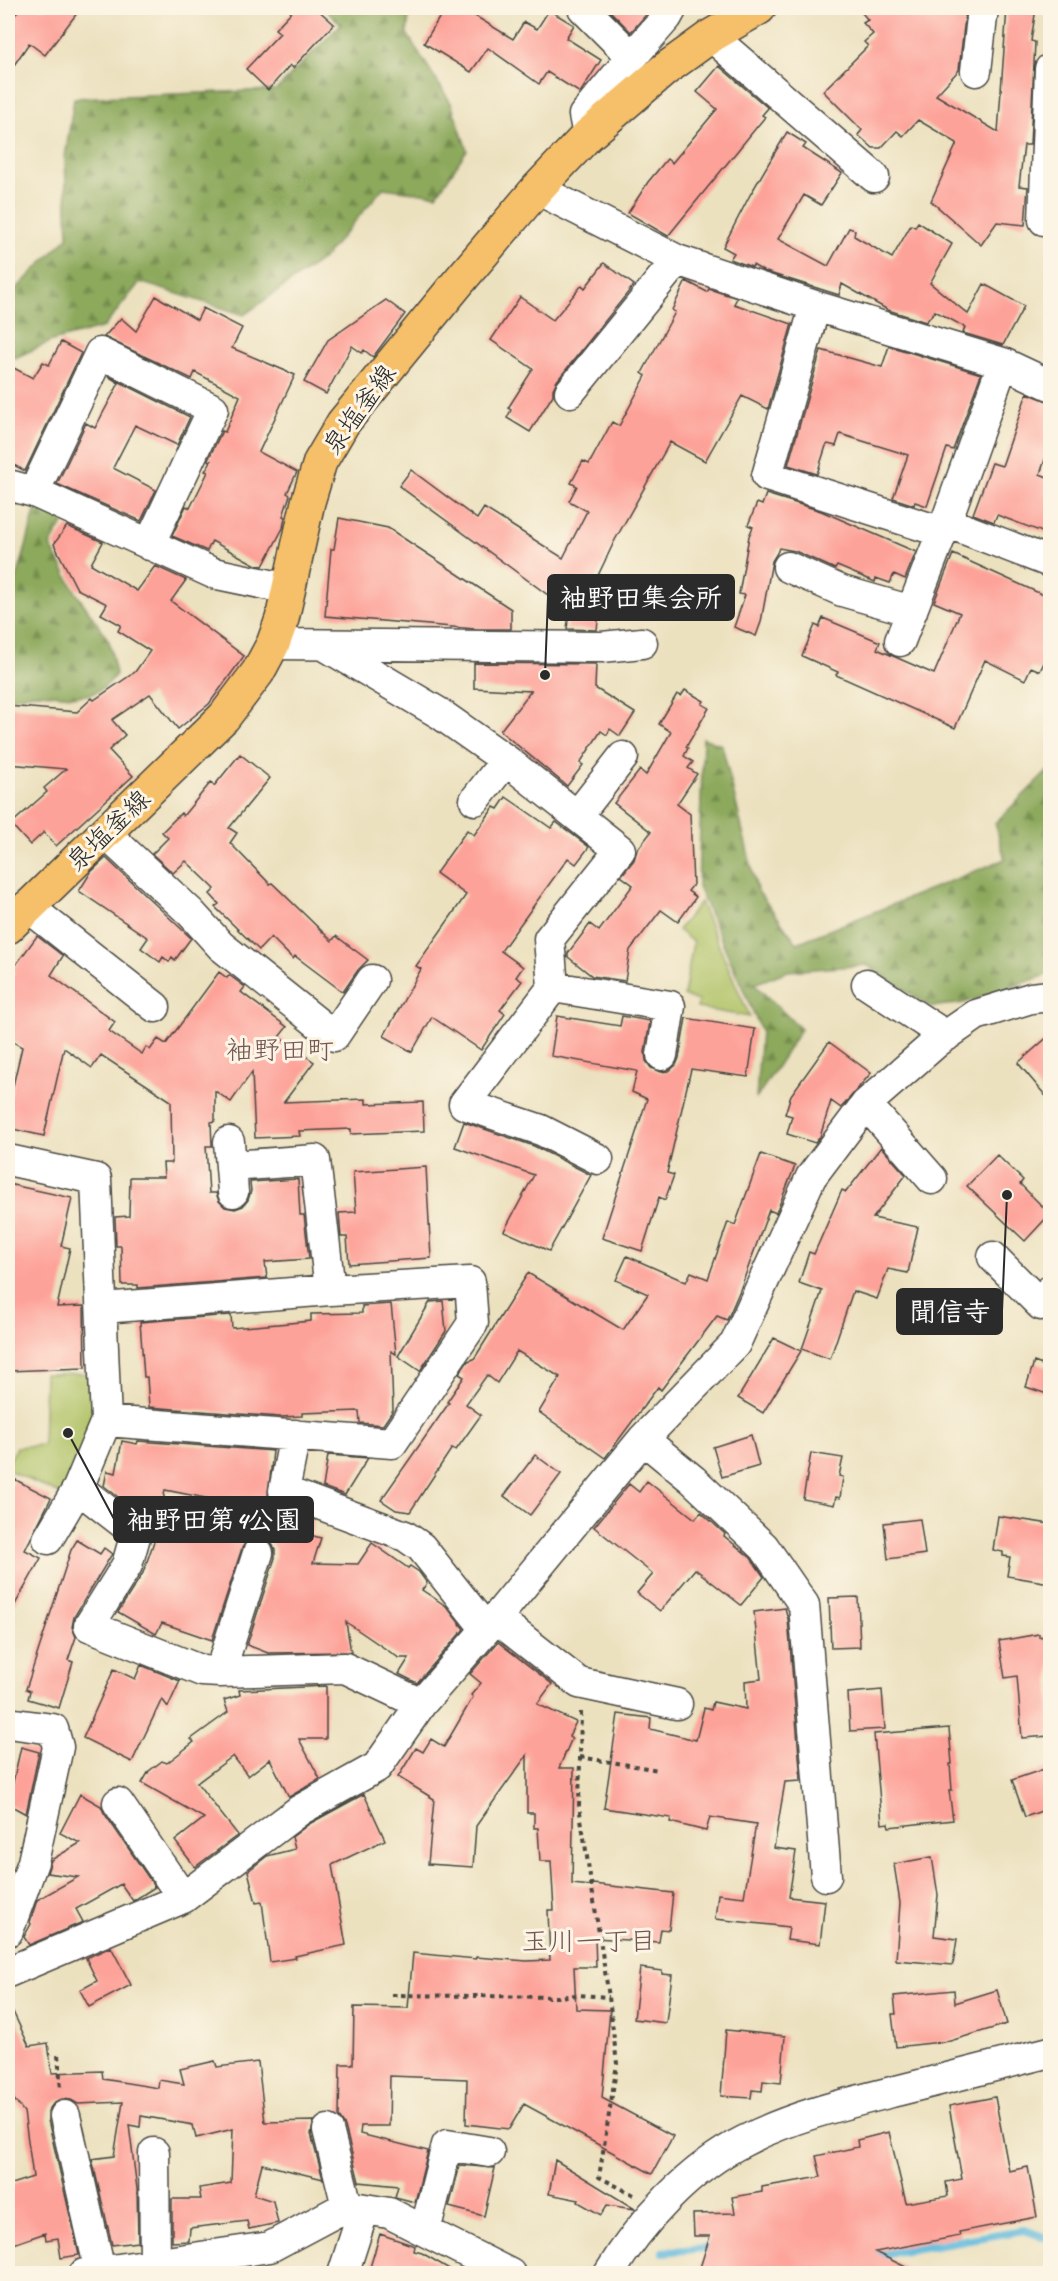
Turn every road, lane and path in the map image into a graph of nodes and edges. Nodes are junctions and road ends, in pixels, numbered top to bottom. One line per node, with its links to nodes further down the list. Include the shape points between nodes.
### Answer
1 (583, 8): 6 (street)
2 (672, 8): 6 (street)
3 (759, 8): 5 (main road, 泉塩釜線)
4 (983, 8): 8 (street)
5 (711, 36): 9 (main road, 泉塩釜線); 10 (street)
6 (632, 57): 9 (street, via 584,114)
7 (1050, 69): 12 (street, via 1044,220)
8 (976, 71)
9 (588, 135): 11 (main road, 泉塩釜線)
10 (874, 177)
11 (537, 189): 13 (street); 23 (main road, 泉塩釜線, via 343,423 320,462)
12 (1050, 220)
13 (677, 260): 14 (street); 17 (street)
14 (815, 306): 15 (street); 19 (street, via 767,476)
15 (1003, 363): 16 (street); 19 (street)
16 (1050, 385)
17 (570, 392)
18 (21, 489): 20 (street); 20 (street, via 100,352 213,408)
19 (944, 527): 21 (street); 24 (street)
20 (149, 545): 23 (street, via 213,573)
21 (1050, 562)
22 (788, 567): 24 (street, via 842,591)
23 (289, 590): 27 (main road, 泉塩釜線)
24 (912, 611): 25 (street)
25 (900, 641)
26 (642, 643): 28 (street, via 602,647)
27 (273, 644): 28 (street); 33 (main road, 泉塩釜線, via 258,672 224,717)
28 (326, 646): 30 (street, via 439,713)
29 (623, 757): 32 (street)
30 (506, 760): 31 (street); 32 (street)
31 (475, 800)
32 (577, 816): 37 (street, via 620,850 549,939)
33 (105, 833): 34 (main road, 泉塩釜線); 35 (street, via 191,912 221,946 334,1036)
34 (17, 917): 39 (street)
35 (372, 980)
36 (867, 984): 40 (street)
37 (554, 987): 41 (street, via 670,1006); 44 (street, via 464,1104 541,1130)
38 (1050, 996): 40 (street, via 976,1015)
39 (155, 1007)
40 (946, 1036): 42 (street)
41 (662, 1055)
42 (866, 1104): 46 (street); 53 (street, via 811,1177 735,1344)
43 (8, 1160): 50 (street, via 96,1179)
44 (598, 1160)
45 (231, 1167): 48 (street, via 315,1160)
46 (932, 1179)
47 (993, 1257): 49 (street, via 1041,1305)
48 (330, 1290): 50 (street); 52 (street, via 470,1282 473,1323 392,1443)
49 (1050, 1291)
50 (103, 1308): 51 (street)
51 (106, 1421): 52 (street); 54 (street)
52 (295, 1435): 57 (street, via 284,1491 405,1536 421,1547)
53 (643, 1439): 57 (street); 66 (street, via 764,1547 804,1605)
54 (78, 1488): 55 (street); 58 (street, via 136,1533 127,1565 89,1626 202,1671)
55 (48, 1539)
56 (258, 1553): 58 (street)
57 (491, 1624): 59 (street); 60 (street, via 579,1683)
58 (220, 1672): 59 (street, via 345,1668)
59 (421, 1704): 67 (street, via 377,1767 300,1810)
60 (677, 1704)
61 (8, 1723): 68 (street, via 53,1729 58,1747 33,1862)
62 (581, 1723): 63 (path)
63 (580, 1757): 64 (path); 71 (path, via 579,1806)
64 (659, 1770)
65 (118, 1803): 67 (street)
66 (826, 1876)
67 (183, 1898): 69 (street)
68 (8, 1930)
69 (8, 1972)
70 (392, 1995): 71 (path)
71 (609, 1997): 79 (path, via 617,2064 599,2177)
72 (1050, 2052): 86 (street, via 862,2099 805,2116 744,2141 693,2175 643,2225)
73 (58, 2055): 74 (path)
74 (60, 2084)
75 (65, 2116): 83 (street)
76 (328, 2130): 80 (street)
77 (489, 2152): 81 (street, via 447,2145)
78 (154, 2153): 82 (street)
79 (637, 2197)
80 (355, 2208): 81 (street, via 389,2213); 82 (street, via 270,2247); 84 (street)
81 (425, 2231): 85 (street)
82 (155, 2264): 83 (street)
83 (92, 2272)
84 (343, 2274)
85 (510, 2274)
86 (609, 2274)

